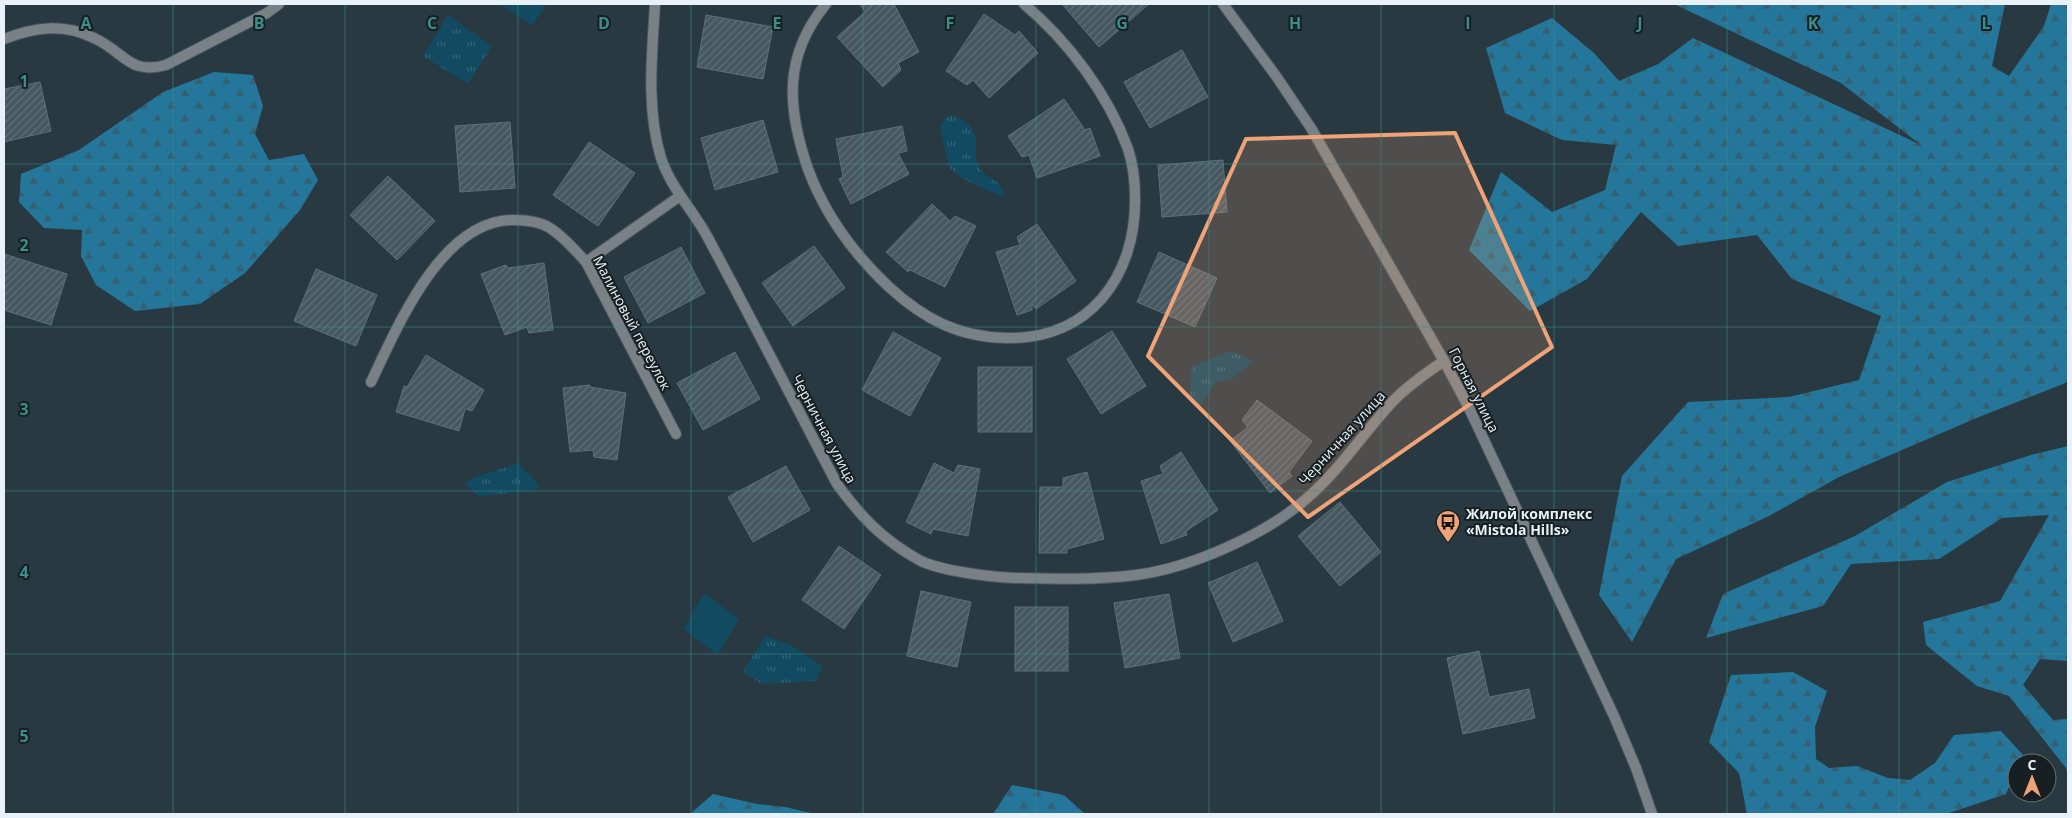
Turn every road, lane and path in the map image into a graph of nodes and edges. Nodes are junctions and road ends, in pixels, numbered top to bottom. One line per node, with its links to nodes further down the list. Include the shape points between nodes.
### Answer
1 (279, 4): 6 (street, via 259,18 154,68 134,65 94,38 72,30 47,27)
2 (655, 4): 7 (street, Черничная улица, via 651,80 654,125 670,182)
3 (826, 4): 4 (street, via 802,40 794,73 792,108 800,145 828,212 848,243 905,302 934,321 963,333 994,338 1048,334 1094,308 1113,286 1125,262 1135,211 1135,185 1129,152 1103,97 1046,23)
4 (1024, 4)
5 (1223, 4): 9 (street, Горная улица, via 1310,128)
6 (4, 39)
7 (680, 196): 8 (street); 9 (street, Черничная улица, via 706,234 837,484 858,513 884,537 921,561 953,570 993,577 1092,579 1174,566 1222,550 1268,527 1306,499 1361,441 1393,401)
8 (586, 262): 10 (street, Малиновый переулок, via 549,227 526,220 503,220 480,228 459,242 425,279 409,303); 11 (street, Малиновый переулок)
9 (1444, 361): 12 (street, Горная улица, via 1614,716)
10 (371, 382)
11 (676, 434)
12 (1652, 814)

